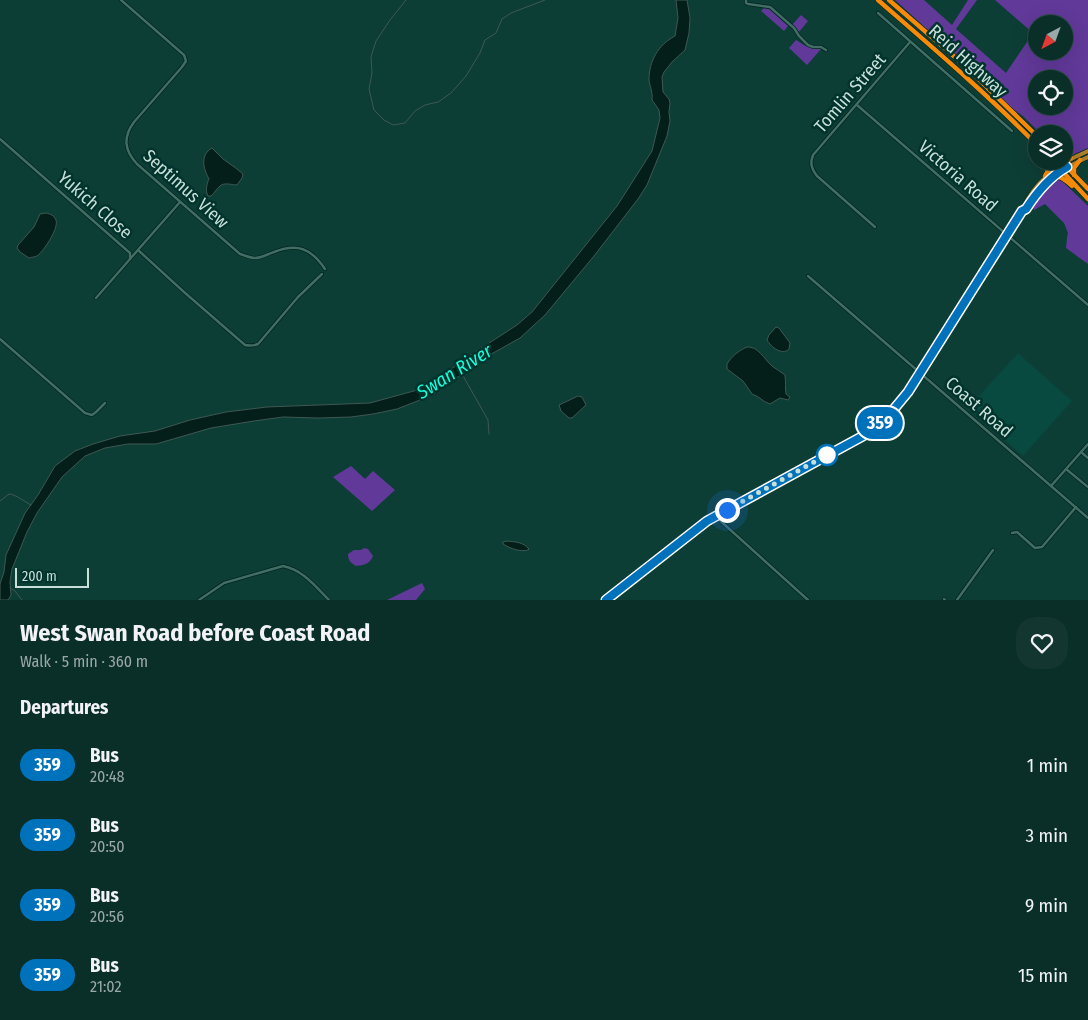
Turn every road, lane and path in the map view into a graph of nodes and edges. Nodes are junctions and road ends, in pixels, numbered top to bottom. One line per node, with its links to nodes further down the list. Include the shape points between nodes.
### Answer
1 (121, 0): 29 (street, Septimus View, via 186,61 134,122 126,142 137,164)
2 (746, 0): 7 (street, via 748,4 770,7 811,47 821,46)
3 (878, 0): 11 (highway, Reid Highway, via 958,69)
4 (889, 0): 9 (highway, Reid Highway, via 964,65)
5 (878, 13): 6 (street)
6 (910, 42): 8 (street, Tomlin Street); 10 (street)
7 (826, 50)
8 (857, 105): 31 (street, Tomlin Street, via 813,155 812,169); 32 (street, Victoria Road)
9 (1028, 127)
10 (1012, 131)
11 (1028, 136)
12 (0, 139): 34 (street, Yukich Close, via 127,249)
13 (1088, 151): 15 (main road)
14 (1088, 156): 16 (main road)
15 (1073, 157)
16 (1080, 160): 17 (main road); 23 (highway, via 1074,168)
17 (1073, 162)
18 (1048, 170): 24 (highway)
19 (1056, 170): 24 (main road)
20 (1058, 170): 25 (main road)
21 (1062, 170): 26 (highway)
22 (1069, 170): 23 (highway)
23 (1074, 175): 27 (highway)
24 (1046, 176): 30 (main road)
25 (1052, 176): 26 (highway, via 1061,177); 30 (main road)
26 (1078, 188): 28 (highway)
27 (1088, 189)
28 (1088, 199)
29 (180, 202): 33 (street); 35 (street, Septimus View, via 240,254 254,258 283,248 297,247 306,250)
30 (1022, 211): 32 (main road)
31 (875, 227)
32 (1006, 235): 39 (street, Victoria Road); 41 (main road)
33 (138, 250): 34 (street); 36 (street, via 249,346 258,344)
34 (130, 259): 38 (street, Yukich Close)
35 (325, 269)
36 (322, 274)
37 (808, 276): 41 (street, Coast Road)
38 (96, 298)
39 (1088, 305)
40 (0, 338): 42 (street, via 85,413 92,415)
41 (920, 373): 47 (street, Coast Road); 50 (main road, via 889,415 863,436)
42 (105, 403)
43 (1088, 444): 44 (street)
44 (1081, 452): 45 (street); 46 (street)
45 (1088, 458)
46 (1066, 469): 47 (street); 48 (street)
47 (1051, 486): 49 (street, Coast Road)
48 (1088, 487)
49 (1076, 507): 51 (street, Coast Road); 52 (street, via 1042,547 1035,548 1016,532)
50 (715, 516): 56 (main road); 57 (street)
51 (1088, 518)
52 (1012, 533)
53 (993, 550): 58 (street)
54 (199, 600): 55 (street, via 224,583 283,566 300,572)
55 (329, 600)
56 (606, 600)
57 (808, 600)
58 (956, 600)

